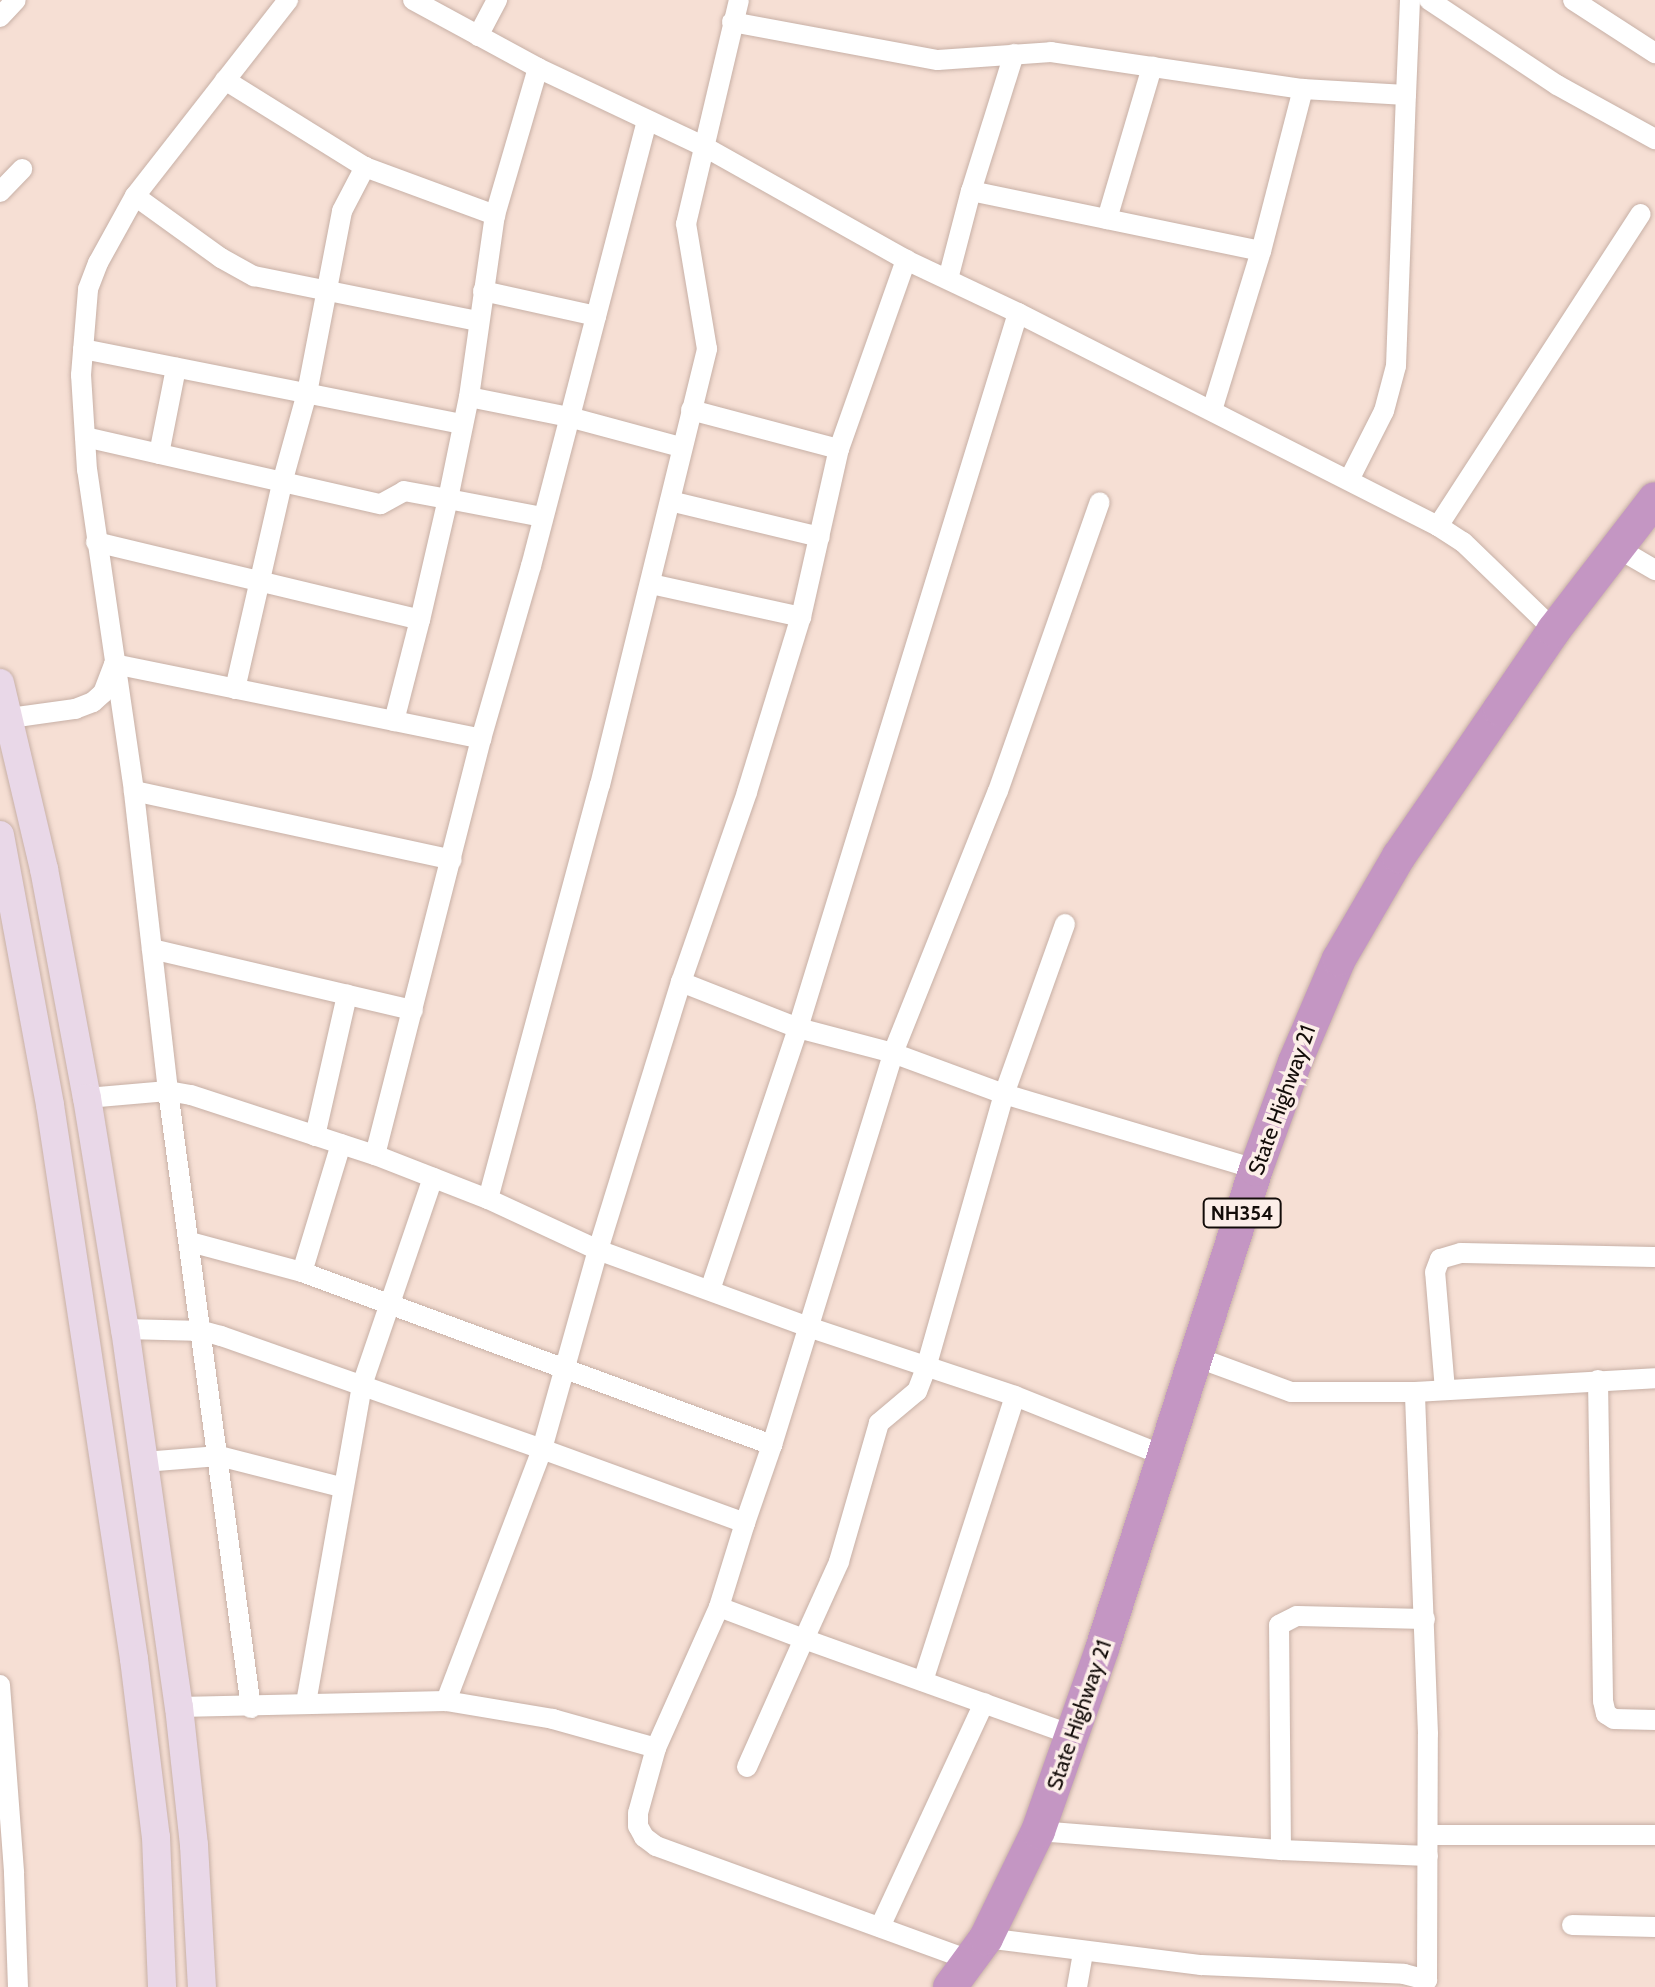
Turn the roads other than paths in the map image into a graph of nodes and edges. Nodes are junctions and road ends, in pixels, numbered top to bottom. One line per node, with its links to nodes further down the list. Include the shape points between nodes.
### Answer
1 (16, 0): 9 (street)
2 (288, 0): 16 (street)
3 (413, 0): 11 (street)
4 (497, 0): 11 (street)
5 (739, 0): 10 (street)
6 (1410, 0): 18 (street)
7 (1429, 0): 20 (street, via 1557,85)
8 (1573, 0): 12 (street)
9 (0, 17)
10 (732, 22): 13 (street, via 938,60); 21 (street)
11 (478, 36): 15 (street)
12 (1655, 53)
13 (1014, 54): 14 (street, via 1051,52); 24 (street)
14 (1152, 67): 17 (street); 29 (street)
15 (538, 68): 19 (street); 28 (street)
16 (225, 80): 22 (street); 26 (street)
17 (1303, 89): 18 (street); 30 (street)
18 (1406, 95): 50 (street, via 1396,366 1384,411)
19 (646, 123): 21 (street); 36 (street)
20 (1655, 139)
21 (705, 147): 31 (street); 42 (street, via 686,224 707,349)
22 (365, 167): 28 (street); 33 (street, via 342,211)
23 (22, 169): 25 (street)
24 (971, 191): 29 (street); 32 (street)
25 (0, 192)
26 (135, 196): 33 (street, via 239,269); 38 (street, via 88,289)
27 (1641, 214): 57 (street)
28 (495, 215): 34 (street)
29 (1107, 219): 30 (street)
30 (1261, 251): 43 (street)
31 (906, 260): 32 (street); 48 (street)
32 (948, 279): 35 (street)
33 (326, 291): 37 (street); 40 (street)
34 (483, 291): 36 (street); 37 (street)
35 (1018, 313): 43 (street); 81 (street)
36 (596, 316): 44 (street)
37 (478, 321): 41 (street)
38 (83, 349): 39 (street); 46 (street)
39 (176, 368): 40 (street); 49 (street)
40 (307, 393): 45 (street); 51 (street)
41 (469, 397): 44 (street); 45 (street)
42 (691, 410): 47 (street); 48 (street)
43 (1212, 410): 50 (street)
44 (569, 417): 47 (street); 56 (street)
45 (462, 424): 52 (street)
46 (85, 437): 49 (street); 59 (street)
47 (680, 447): 54 (street)
48 (839, 449): 58 (street)
49 (159, 454): 51 (street)
50 (1349, 480): 57 (street)
51 (282, 483): 52 (street, via 381,504 404,491); 62 (street)
52 (448, 499): 56 (street); 65 (street)
53 (1655, 499): 60 (highway, State Highway 21 / NH354)
54 (670, 501): 58 (street); 63 (street)
55 (1100, 502): 82 (street, via 998,791)
56 (542, 517): 72 (street)
57 (1438, 526): 66 (street, via 1463,542)
58 (820, 537): 64 (street)
59 (96, 542): 62 (street); 67 (street)
60 (1619, 549): 61 (street); 66 (highway, State Highway 21 / NH354)
61 (1655, 570)
62 (259, 581): 65 (street); 69 (street)
63 (651, 584): 64 (street); 91 (street)
64 (801, 617): 78 (street)
65 (420, 620): 71 (street)
66 (1554, 630): 89 (highway, State Highway 21 / NH354, via 1399,856 1339,959)
67 (114, 664): 69 (street); 70 (street, via 103,693 93,702); 73 (street)
68 (0, 683): 70 (main road)
69 (235, 689): 71 (street)
70 (10, 718): 85 (main road)
71 (394, 721): 72 (street)
72 (481, 739): 75 (street)
73 (134, 791): 75 (street); 77 (street)
74 (0, 835): 146 (main road, via 50,1105 134,1659 156,1837)
75 (452, 860): 80 (street)
76 (1065, 924): 84 (street)
77 (152, 949): 79 (street); 83 (street)
78 (681, 982): 81 (street); 93 (street)
79 (347, 995): 80 (street); 86 (street)
80 (413, 1010): 88 (street)
81 (798, 1028): 82 (street); 96 (street)
82 (893, 1053): 84 (street); 98 (street)
83 (168, 1091): 85 (street); 86 (street); 92 (street)
84 (1004, 1094): 89 (street); 102 (street)
85 (87, 1098): 99 (main road)
86 (315, 1136): 87 (street)
87 (341, 1144): 88 (street); 95 (street)
88 (375, 1155): 90 (street)
89 (1256, 1169): 101 (highway, State Highway 21 / NH354)
90 (433, 1178): 91 (street); 97 (street)
91 (488, 1199): 93 (street)
92 (190, 1242): 95 (street); 100 (street)
93 (598, 1250): 96 (street); 103 (street)
94 (1655, 1257): 107 (street, via 1461,1253 1440,1259 1435,1272)
95 (302, 1272): 97 (street)
96 (710, 1290): 98 (street)
97 (388, 1303): 103 (street); 106 (street)
98 (808, 1327): 102 (street); 110 (street)
99 (125, 1329): 100 (street); 114 (main road)
100 (203, 1331): 106 (street); 112 (street)
101 (1196, 1357): 108 (street, via 1291,1392); 113 (highway, State Highway 21 / NH354)
102 (926, 1368): 109 (street); 119 (street, via 917,1391 879,1423 839,1562)
103 (566, 1369): 110 (street); 111 (street)
104 (1655, 1378): 105 (street)
105 (1598, 1380): 107 (street); 128 (street, via 1603,1701 1606,1714 1614,1719)
106 (362, 1385): 111 (street); 115 (street)
107 (1445, 1390): 108 (street)
108 (1415, 1392): 118 (street)
109 (1015, 1396): 113 (street); 120 (street)
110 (772, 1445): 116 (street)
111 (542, 1449): 116 (street); 123 (street)
112 (219, 1456): 114 (street); 115 (street); 127 (street)
113 (1165, 1456): 129 (highway, State Highway 21 / NH354)
114 (144, 1462): 126 (main road)
115 (341, 1487): 124 (street)
116 (745, 1523): 117 (street)
117 (719, 1607): 119 (street); 130 (street)
118 (1425, 1619): 133 (street); 135 (street, via 1297,1616 1279,1625)
119 (804, 1639): 120 (street); 131 (street)
120 (923, 1681): 125 (street)
121 (0, 1685): 122 (street)
122 (0, 1695): 145 (street)
123 (446, 1701): 124 (street); 130 (street, via 553,1719)
124 (306, 1703): 127 (street)
125 (984, 1703): 129 (street); 138 (street)
126 (179, 1707): 127 (street); 147 (main road)
127 (251, 1708)
128 (1655, 1720)
129 (1072, 1735): 132 (highway, State Highway 21 / NH354)
130 (656, 1748): 138 (street, via 638,1813 644,1837 656,1846)
131 (747, 1767)
132 (1038, 1831): 135 (street); 140 (highway, State Highway 21 / NH354)
133 (1429, 1835): 134 (street); 136 (street)
134 (1655, 1835)
135 (1281, 1850): 136 (street)
136 (1428, 1856): 144 (street)
137 (1572, 1925): 139 (street)
138 (880, 1927): 140 (street)
139 (1655, 1927)
140 (978, 1949): 141 (street); 148 (highway, State Highway 21 / NH354)
141 (1083, 1952): 142 (street); 149 (street)
142 (1201, 1965): 143 (street); 150 (street)
143 (1315, 1978): 144 (street, via 1404,1974)
144 (1431, 1984)
145 (18, 1987)
146 (162, 1987)
147 (202, 1987)
148 (950, 1987)
149 (1077, 1987)
150 (1199, 1987)

